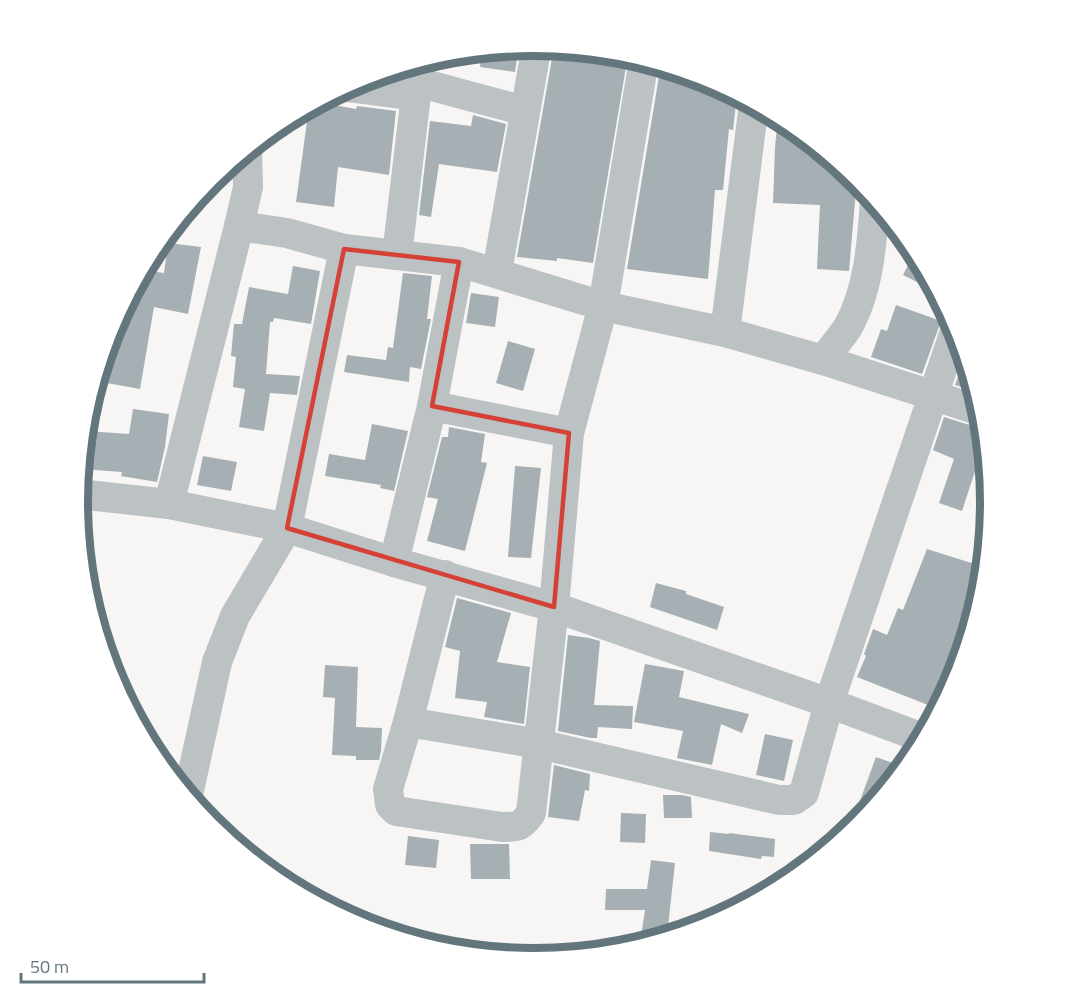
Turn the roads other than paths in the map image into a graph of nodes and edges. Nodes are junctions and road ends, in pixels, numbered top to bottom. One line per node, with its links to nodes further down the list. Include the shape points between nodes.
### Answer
1 (535, 56): 5 (street)
2 (642, 69): 14 (street)
3 (418, 80): 4 (street); 5 (street); 11 (street)
4 (377, 84)
5 (525, 111): 13 (street)
6 (753, 113): 15 (street)
7 (247, 160): 9 (street, via 248,188)
8 (874, 213): 17 (street, via 861,294 848,327)
9 (239, 226): 10 (street, via 286,233); 23 (street)
10 (344, 249): 11 (street); 24 (street)
11 (397, 255): 12 (street)
12 (459, 262): 13 (street); 19 (street)
13 (497, 272): 14 (street)
14 (603, 306): 15 (street); 21 (street)
15 (725, 332): 17 (street)
16 (951, 344): 18 (street)
17 (823, 360): 18 (street)
18 (934, 395): 20 (street); 28 (street)
19 (432, 406): 21 (street); 25 (street)
20 (970, 407)
21 (569, 433): 27 (street)
22 (88, 495): 23 (street)
23 (169, 504): 24 (street)
24 (287, 528): 25 (street); 32 (street, via 235,616 217,662)
25 (394, 562): 26 (street)
26 (445, 575): 27 (street); 29 (street)
27 (554, 607): 28 (street); 31 (street)
28 (829, 703): 30 (street); 31 (street, via 804,793 794,800 779,800)
29 (408, 722): 31 (street); 31 (street, via 388,789 390,805 396,812 518,827 531,813)
30 (914, 735)
31 (539, 744)
32 (190, 785)

